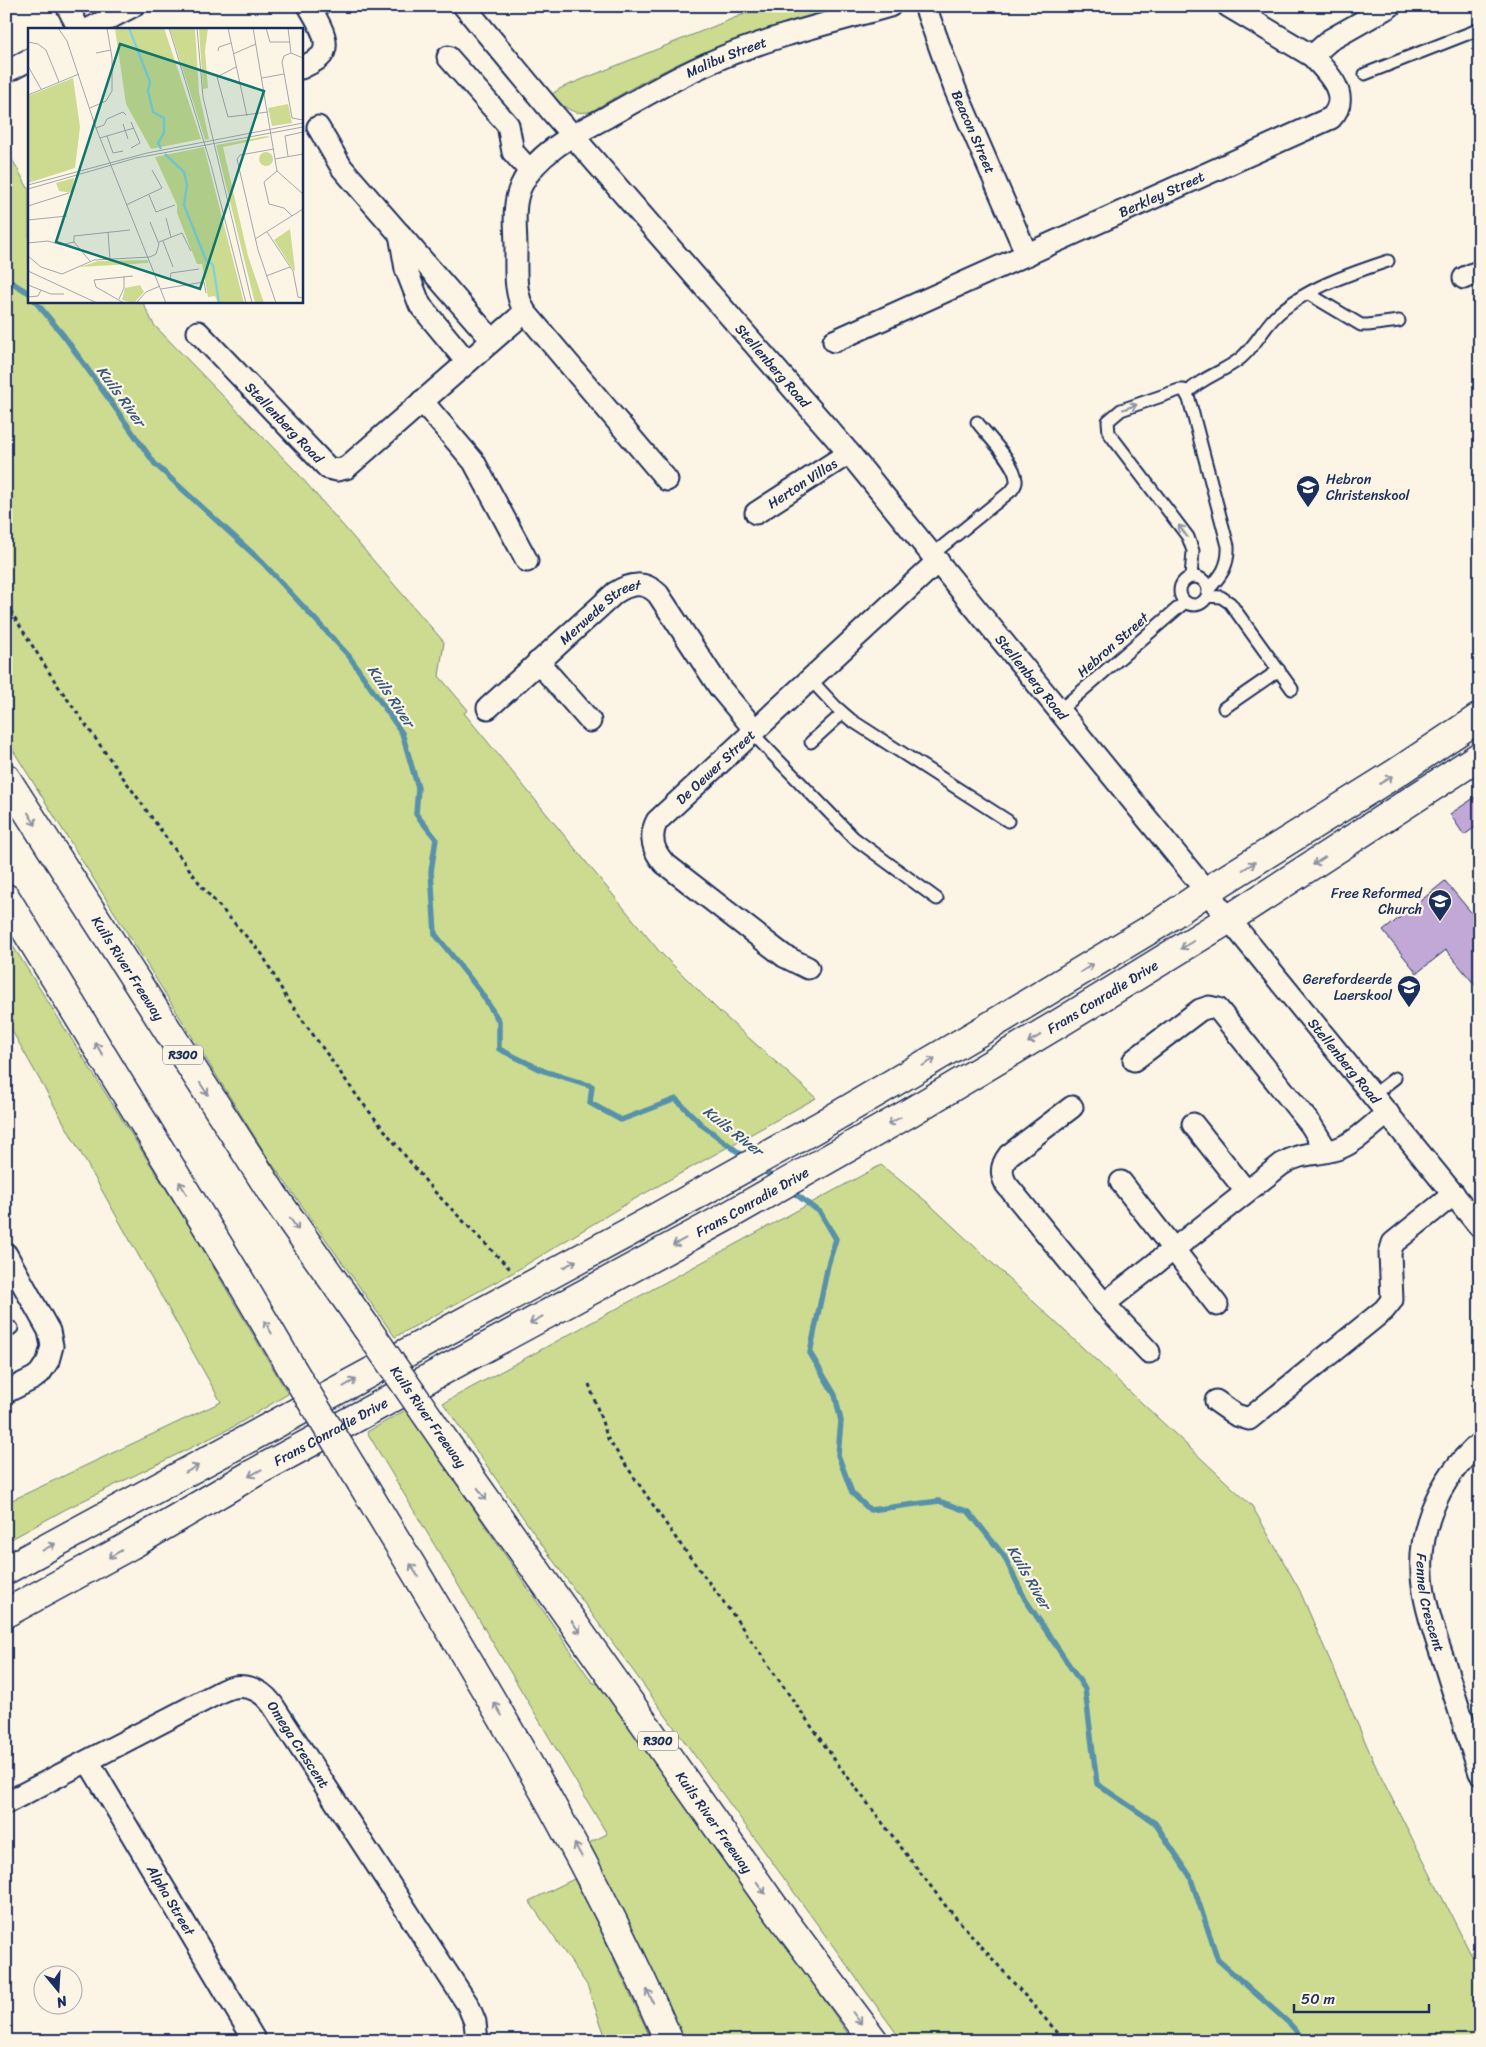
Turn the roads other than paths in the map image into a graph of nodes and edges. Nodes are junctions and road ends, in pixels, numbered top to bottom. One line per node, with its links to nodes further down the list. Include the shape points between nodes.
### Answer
1 (67, 6): 9 (street)
2 (133, 6): 10 (street)
3 (309, 6): 15 (street, via 323,32 325,47 320,58)
4 (464, 6): 19 (street, Stellenberg Road)
5 (890, 6): 19 (street, Malibu Street, via 769,40 724,57 661,86)
6 (925, 6): 22 (street, Beacon Street, via 955,88)
7 (1228, 6): 12 (street, Berkley Street)
8 (1390, 6): 12 (street, via 1330,40)
9 (78, 28)
10 (91, 28)
11 (1480, 29): 17 (lane)
12 (1312, 56): 22 (street, Berkley Street, via 1340,94 1339,108 1331,118)
13 (448, 57): 20 (street, via 505,122 510,130 513,152)
14 (28, 61): 16 (street)
15 (302, 67)
16 (6, 72)
17 (1366, 74)
18 (318, 127): 21 (street, via 342,168)
19 (574, 136): 20 (street, via 558,145); 34 (street, Stellenberg Road)
20 (530, 171): 25 (street, via 521,184 516,208 517,292)
21 (400, 234): 28 (street); 30 (street, via 406,270 420,306)
22 (1027, 255): 29 (street, Berkley Street)
23 (1388, 261): 24 (lane, via 1331,282)
24 (1309, 294): 26 (lane, via 1361,325); 31 (lane, via 1282,310 1242,357 1203,379)
25 (525, 312): 28 (street, Stellenberg Road); 35 (street)
26 (1399, 321)
27 (198, 332): 32 (street, Stellenberg Road, via 330,470 346,468)
28 (492, 340): 30 (street, Stellenberg Road)
29 (834, 341)
30 (467, 362): 32 (street, Stellenberg Road)
31 (1187, 393): 39 (lane, one-way to 31, via 1193,552 1188,538 1107,429 1108,421 1121,410 1179,390); 40 (lane, via 1228,546 1224,572)
32 (422, 401): 38 (street, via 474,462)
33 (977, 422): 37 (lane, via 1014,469 1016,485)
34 (849, 453): 36 (street, Herton Villas); 37 (street, Stellenberg Road)
35 (667, 480)
36 (756, 513)
37 (935, 557): 44 (street, De Oewer Street); 48 (street, Stellenberg Road)
38 (527, 561)
39 (1191, 577): 40 (lane, via 1203,580); 41 (lane, via 1181,585 1181,597)
40 (1208, 593): 41 (lane, via 1198,604); 43 (lane, via 1221,596 1230,603)
41 (1185, 602): 48 (lane, Hebron Street)
42 (538, 662): 46 (street, Merwede Street); 51 (street); 52 (street, Merwede Street, via 615,593 634,584 644,586 654,590 662,600 720,688)
43 (1279, 670): 45 (lane); 47 (lane)
44 (810, 679): 49 (lane); 52 (street, De Oewer Street)
45 (1292, 689)
46 (488, 708)
47 (1224, 708)
48 (1060, 710): 57 (street, Stellenberg Road)
49 (843, 713): 53 (lane); 56 (lane)
50 (1480, 717): 57 (main road, one-way to 50)
51 (590, 721)
52 (754, 732): 59 (lane, via 854,838); 61 (street, De Oewer Street, via 657,821 653,844 664,863 784,956)
53 (811, 742)
54 (1480, 756): 60 (main road, Frans Conradie Drive, one-way to 60)
55 (6, 778): 90 (main road, Kuils River Freeway / R300, one-way to 90, bridge, via 274,1196 772,1904)
56 (1008, 822)
57 (1207, 891): 60 (street, Stellenberg Road); 81 (main road, one-way to 57, via 796,1139 1053,988)
58 (6, 898): 89 (main road, one-way to 58, bridge, via 609,1912 550,1799 244,1287)
59 (937, 899)
60 (1229, 919): 64 (street, Stellenberg Road); 82 (main road, Frans Conradie Drive, one-way to 82, via 821,1163 254,1473)
61 (808, 968)
62 (1134, 1060): 68 (street, via 1200,1010 1218,1009 1306,1119)
63 (1395, 1078): 64 (lane)
64 (1374, 1095): 66 (street, Stellenberg Road)
65 (1072, 1107): 75 (street, via 1009,1155 1002,1166 1002,1174 1006,1184)
66 (1388, 1113): 68 (street, via 1355,1140); 71 (street, Stellenberg Road)
67 (1193, 1124): 70 (street)
68 (1327, 1151): 70 (street, via 1296,1157)
69 (1121, 1182): 73 (street)
70 (1246, 1191): 73 (street)
71 (1454, 1194): 72 (street, Stellenberg Road); 79 (street, via 1394,1241 1390,1256 1392,1300 1384,1310 1249,1419 1236,1415)
72 (1480, 1227)
73 (1174, 1248): 75 (street); 76 (street)
74 (6, 1254): 78 (street, via 49,1331 52,1346 40,1373)
75 (1104, 1304): 77 (street)
76 (1217, 1305)
77 (1149, 1352)
78 (6, 1392)
79 (1216, 1401)
80 (1480, 1442): 83 (street, Fennel Crescent, via 1457,1464 1436,1497 1426,1528 1422,1558 1422,1582 1428,1610)
81 (6, 1570)
82 (6, 1613)
83 (1473, 1729): 85 (street, Fennel Crescent)
84 (88, 1761): 86 (street, Omega Crescent); 87 (street, Alpha Street); 88 (street, Omega Crescent, via 229,1688 245,1686 260,1692 272,1704 468,2005 475,2022)
85 (1480, 1773)
86 (6, 1803)
87 (256, 2041)
88 (477, 2041)
89 (670, 2041)
90 (874, 2041)

